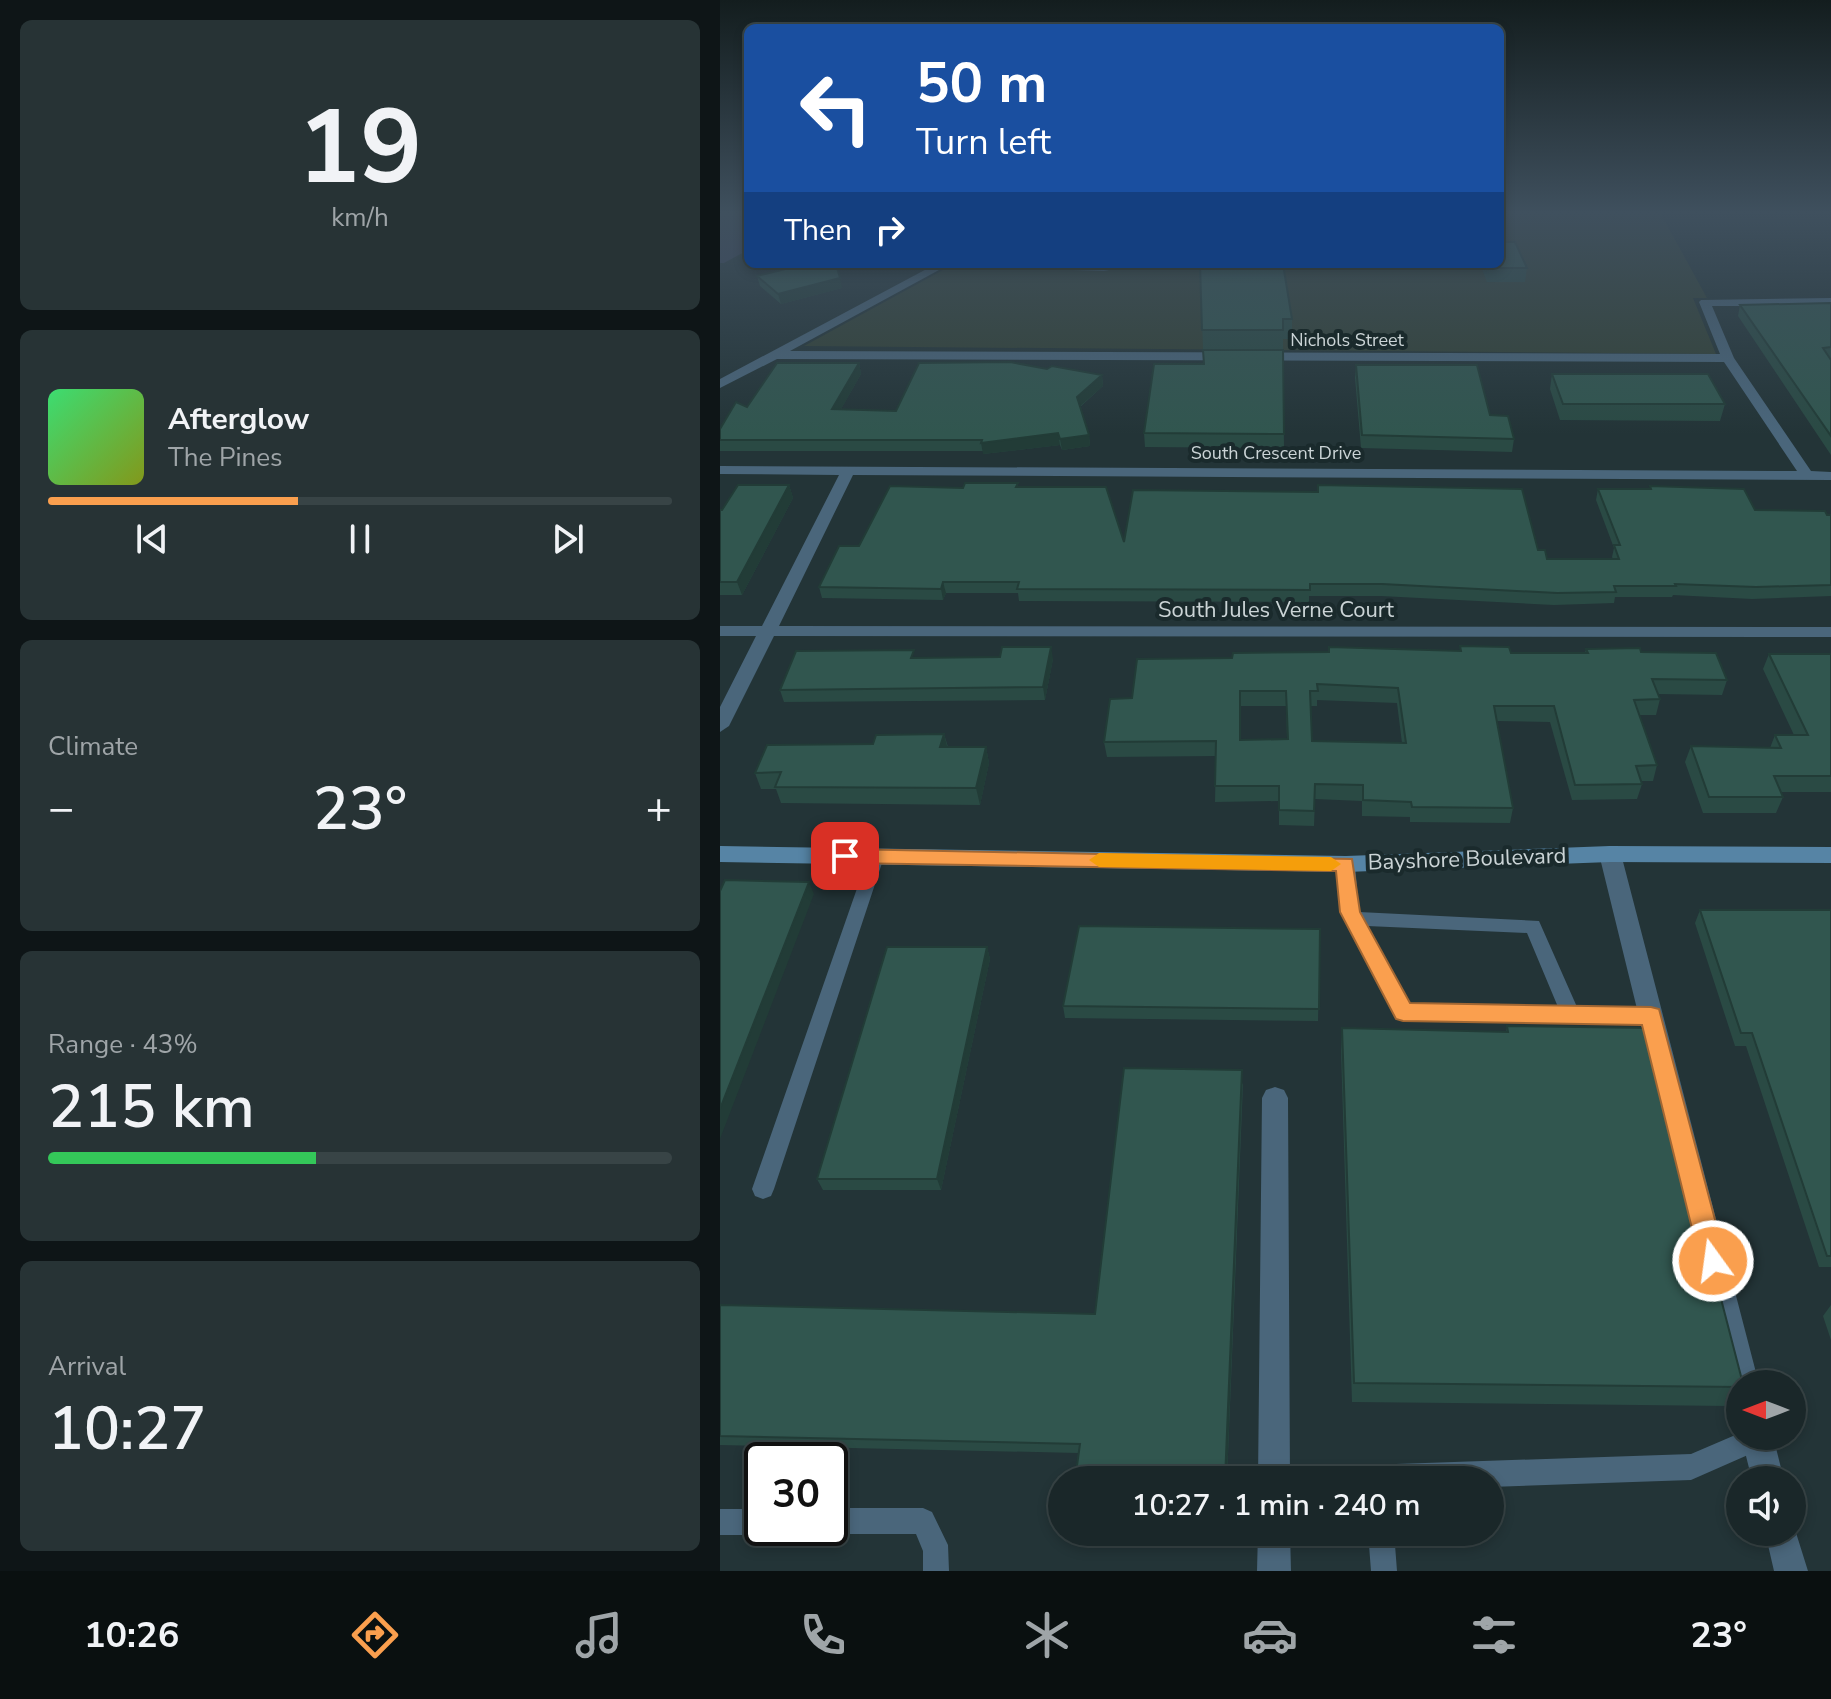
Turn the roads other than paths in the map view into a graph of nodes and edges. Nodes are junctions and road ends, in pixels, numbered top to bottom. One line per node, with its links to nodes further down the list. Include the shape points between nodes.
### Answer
1 (900, 287): 3 (street)
2 (1831, 302): 4 (street, via 1705,302)
3 (774, 355): 4 (street, Nichols Street); 5 (street)
4 (1728, 358): 8 (street)
5 (720, 384)
6 (720, 470): 7 (street, South Crescent Drive)
7 (848, 471): 8 (street, South Crescent Drive); 11 (street)
8 (1807, 476): 9 (street, South Crescent Drive)
9 (1831, 476)
10 (720, 631): 11 (street, South Jules Verne Court)
11 (769, 631): 12 (street, South Jules Verne Court); 13 (street)
12 (1831, 632)
13 (720, 726)
14 (720, 854): 17 (street, Bayshore Boulevard)
15 (1610, 854): 16 (street, Bayshore Boulevard); 18 (street, Bayshore Boulevard); 21 (street)
16 (1831, 855)
17 (876, 857): 18 (street, Bayshore Boulevard); 23 (lane)
18 (1346, 864): 19 (lane)
19 (1354, 919): 20 (lane, via 1403,1012); 20 (lane, via 1533,926)
20 (1571, 1015): 21 (lane)
21 (1651, 1016): 24 (street)
22 (1275, 1098): 26 (street)
23 (763, 1189)
24 (1740, 1370)
25 (1728, 1450): 27 (lane, via 1691,1467)
26 (1274, 1466)
27 (1504, 1473)
28 (848, 1521): 34 (lane, via 923,1521 938,1556)
29 (720, 1522): 30 (lane)
30 (744, 1522)
31 (1274, 1546): 35 (street)
32 (1382, 1546): 36 (lane)
33 (1785, 1546): 37 (street)
34 (936, 1571)
35 (1274, 1571)
36 (1384, 1571)
37 (1791, 1571)

